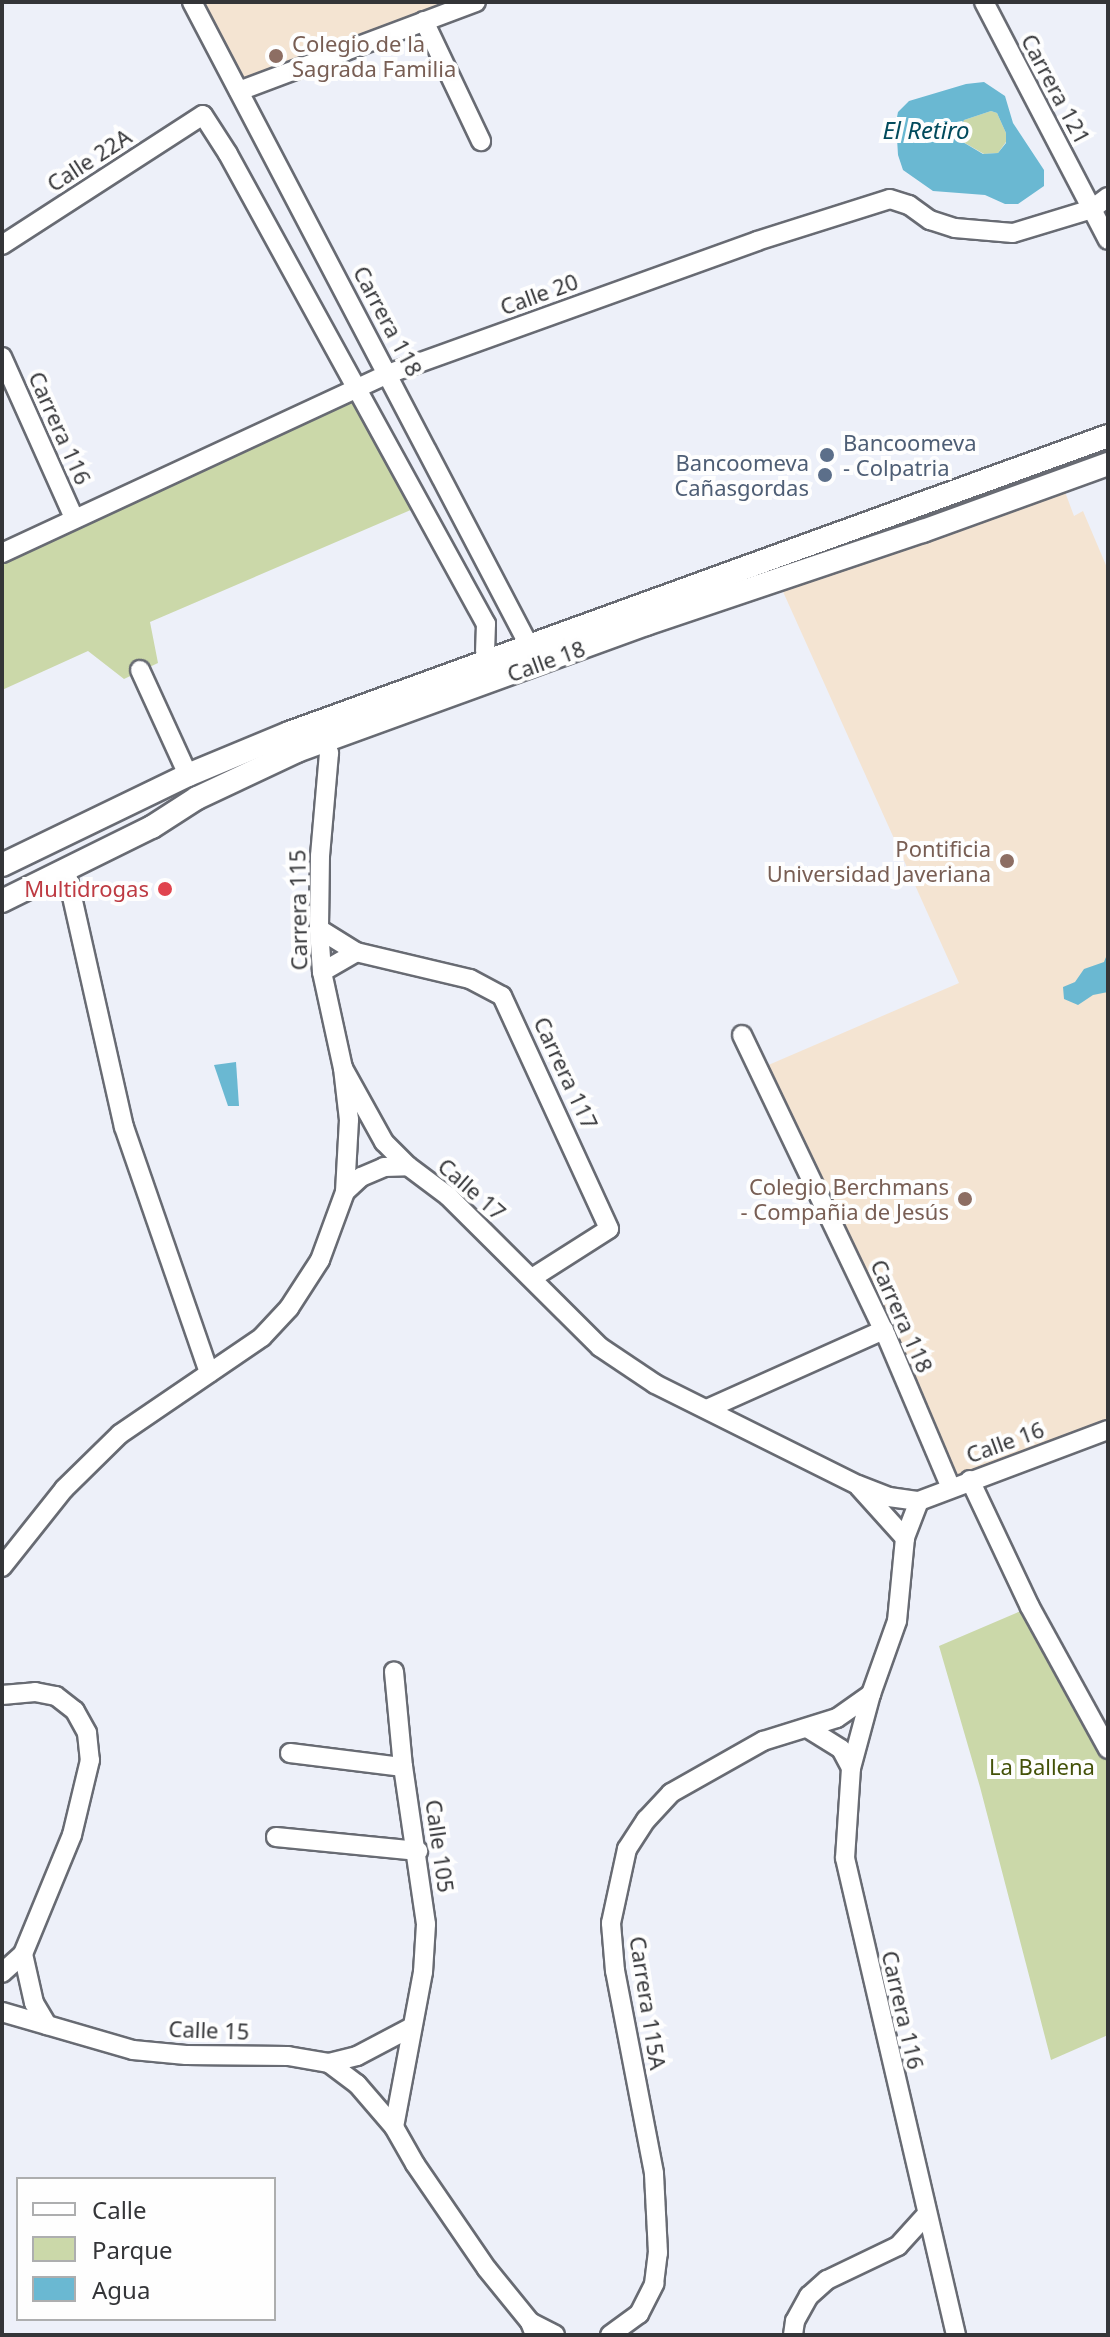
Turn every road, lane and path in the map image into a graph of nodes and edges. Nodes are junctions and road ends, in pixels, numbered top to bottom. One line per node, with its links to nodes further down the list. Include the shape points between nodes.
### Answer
1 (192, 2): 5 (street, Carrera 118)
2 (476, 2): 4 (street)
3 (984, 2): 8 (street, Carrera 121)
4 (424, 21): 5 (street); 6 (street)
5 (239, 91): 12 (street, Carrera 118)
6 (481, 141)
7 (1108, 197): 8 (street, Calle 20)
8 (1092, 209): 9 (street, Carrera 121); 12 (street, Calle 20, via 1013,233 978,232 930,220 890,199 757,241)
9 (1108, 240)
10 (2, 245): 13 (street, Calle 22A, via 203,115)
11 (2, 357): 16 (street, Carrera 116)
12 (388, 374): 13 (street, Calle 20); 19 (street, Carrera 118)
13 (356, 388): 16 (street, Calle 20); 18 (street, via 486,624)
14 (1108, 436): 19 (main road, Calle 18)
15 (1108, 464): 19 (main road, Calle 18)
16 (74, 518): 17 (street, Calle 20)
17 (2, 553)
18 (485, 651)
19 (534, 655): 21 (main road, Calle 18)
20 (140, 670): 22 (street)
21 (320, 732): 22 (main road, Calle 18); 24 (main road, Calle 18); 26 (street, Carrera 115, via 329,753)
22 (188, 775): 23 (main road, Calle 18)
23 (2, 865)
24 (66, 870): 25 (main road, Calle 18); 35 (street, via 124,1127)
25 (2, 901)
26 (319, 929): 27 (street, Carrera 117); 28 (street, Carrera 115)
27 (356, 952): 28 (street); 33 (street, Carrera 117, via 487,986 502,996 512,1013 609,1229)
28 (322, 972): 30 (street, Carrera 115)
29 (742, 1035): 34 (street, Carrera 118)
30 (343, 1068): 31 (street, via 384,1142); 32 (street, Carrera 115, via 349,1120)
31 (408, 1166): 32 (street, Calle 17, via 384,1167); 33 (street, Calle 17, via 448,1196)
32 (345, 1192): 35 (street, via 320,1260 289,1308 262,1337)
33 (532, 1278): 36 (street, Calle 17, via 600,1347 655,1384)
34 (884, 1330): 36 (street); 40 (street, Carrera 118)
35 (209, 1373): 43 (street, via 120,1434 64,1489)
36 (707, 1409): 39 (street, Calle 17)
37 (1108, 1430): 38 (street, Calle 16)
38 (970, 1480): 40 (street, Calle 16); 48 (street, via 1030,1607)
39 (858, 1485): 41 (street, Calle 17); 42 (street)
40 (951, 1488): 41 (street, Calle 16)
41 (919, 1501): 42 (street, Carrera 116)
42 (905, 1538): 45 (street, Carrera 116, via 897,1621)
43 (2, 1567)
44 (394, 1671): 50 (street, Calle 105)
45 (871, 1694): 47 (street, via 837,1718); 51 (street, Carrera 116)
46 (2, 1695): 54 (street, via 56,1696 75,1711 87,1733 90,1760 72,1835)
47 (809, 1729): 51 (street, via 841,1749); 66 (street, Carrera 115A, via 763,1741 671,1793 627,1849 611,1923 615,1971 654,2173 658,2253 654,2284 639,2314)
48 (1108, 1749)
49 (290, 1753): 50 (street)
50 (403, 1767): 53 (street, Calle 105)
51 (851, 1768): 61 (street, Carrera 116, via 845,1858 852,1900)
52 (276, 1837): 53 (street)
53 (418, 1851): 58 (street, Calle 105, via 426,1924 423,1972)
54 (23, 1954): 55 (street); 57 (street, via 30,1990)
55 (2, 1973)
56 (2, 2012): 57 (street, Calle 15)
57 (47, 2025): 59 (street, Calle 15, via 133,2050 288,2056)
58 (410, 2028): 59 (street, via 367,2051); 60 (street, Calle 105)
59 (329, 2063): 60 (street, Calle 15, via 357,2084)
60 (394, 2127): 64 (street, Calle 15)
61 (927, 2214): 62 (street); 63 (street, Carrera 116)
62 (898, 2246): 63 (street); 67 (street, via 827,2280 809,2296)
63 (935, 2251): 68 (street, Carrera 116)
64 (532, 2328): 65 (street)
65 (555, 2335)
66 (610, 2335)
67 (793, 2335)
68 (956, 2335)

